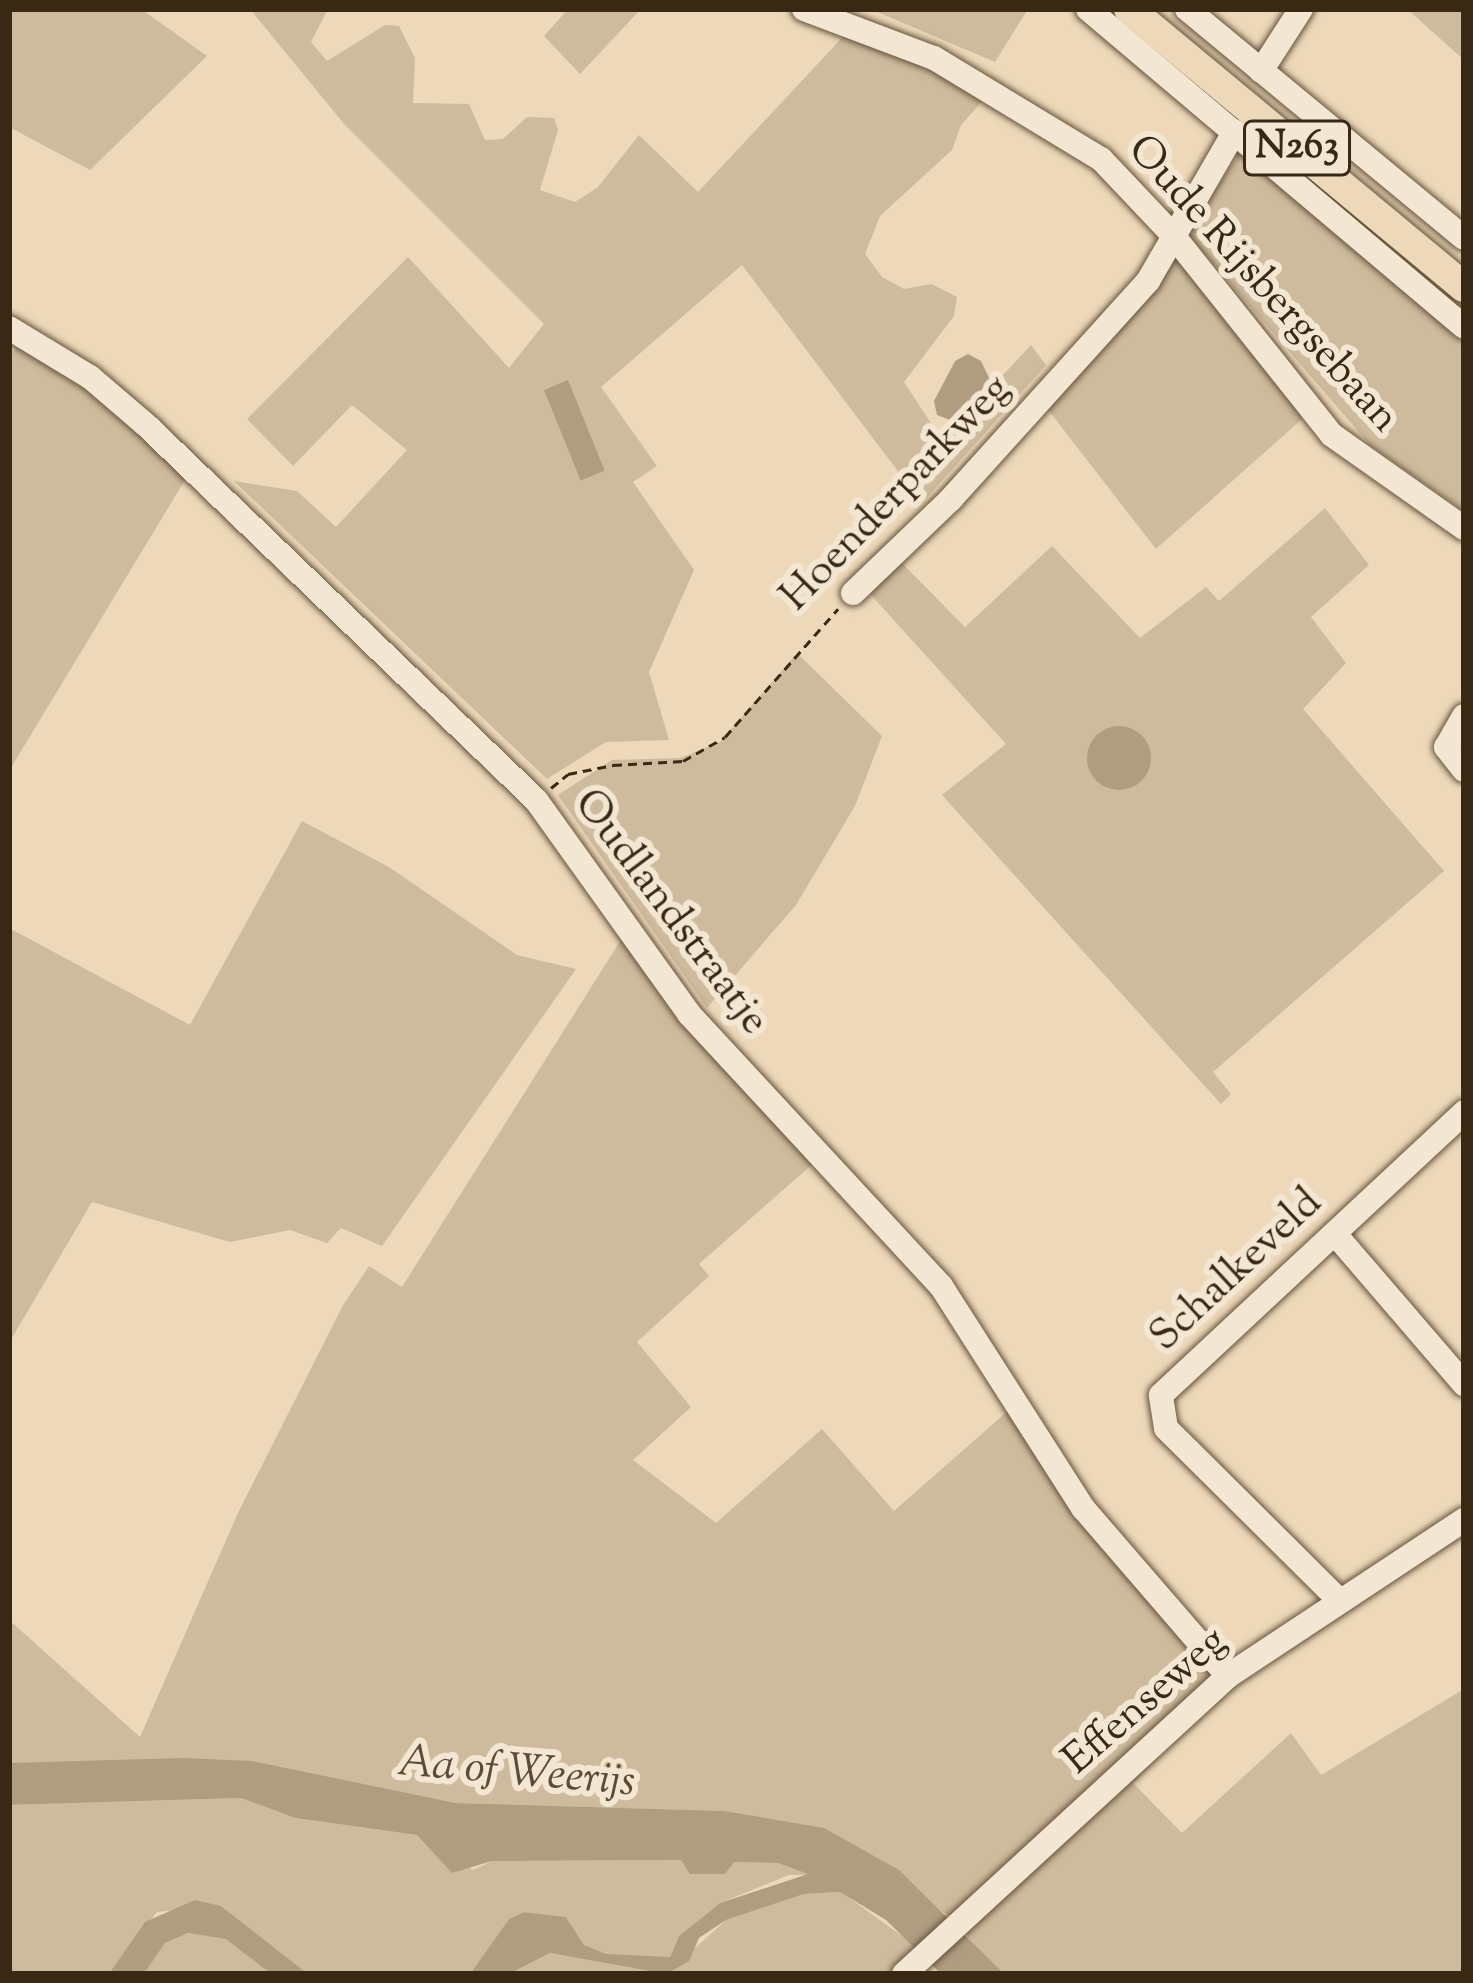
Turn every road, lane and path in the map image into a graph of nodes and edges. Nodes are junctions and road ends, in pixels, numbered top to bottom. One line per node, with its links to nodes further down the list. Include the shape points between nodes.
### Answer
1 (803, 9): 9 (street, Oude Rijsbergsebaan, via 934,58 1046,120 1101,159)
2 (1088, 9): 7 (street)
3 (1130, 9): 10 (main road, N263)
4 (1187, 9): 6 (street)
5 (1301, 9): 6 (street)
6 (1261, 70): 8 (street)
7 (1235, 131): 9 (street, Hoenderparkweg); 11 (street)
8 (1459, 225)
9 (1172, 234): 13 (street, Oude Rijsbergsebaan, via 1332,435); 14 (street, Hoenderparkweg, via 1148,280 951,499)
10 (1464, 287)
11 (1464, 326)
12 (11, 331): 17 (street, Oudlandstraatje, via 90,377 146,425)
13 (1464, 528)
14 (853, 592): 17 (path, Hoenderparkweg, via 725,737 682,761 568,774)
15 (1464, 716): 16 (street, via 1446,747)
16 (1464, 770)
17 (536, 800): 23 (street, Oudlandstraatje, via 689,1014 941,1286 1083,1508)
18 (1464, 1112): 19 (street, Schalkeveld)
19 (1335, 1234): 20 (street); 22 (street, Schalkeveld, via 1159,1403 1166,1427)
20 (1464, 1384)
21 (1464, 1520): 22 (street, Effenseweg)
22 (1340, 1600): 23 (street, Effenseweg)
23 (1228, 1676): 24 (street, Effenseweg)
24 (904, 1974)

